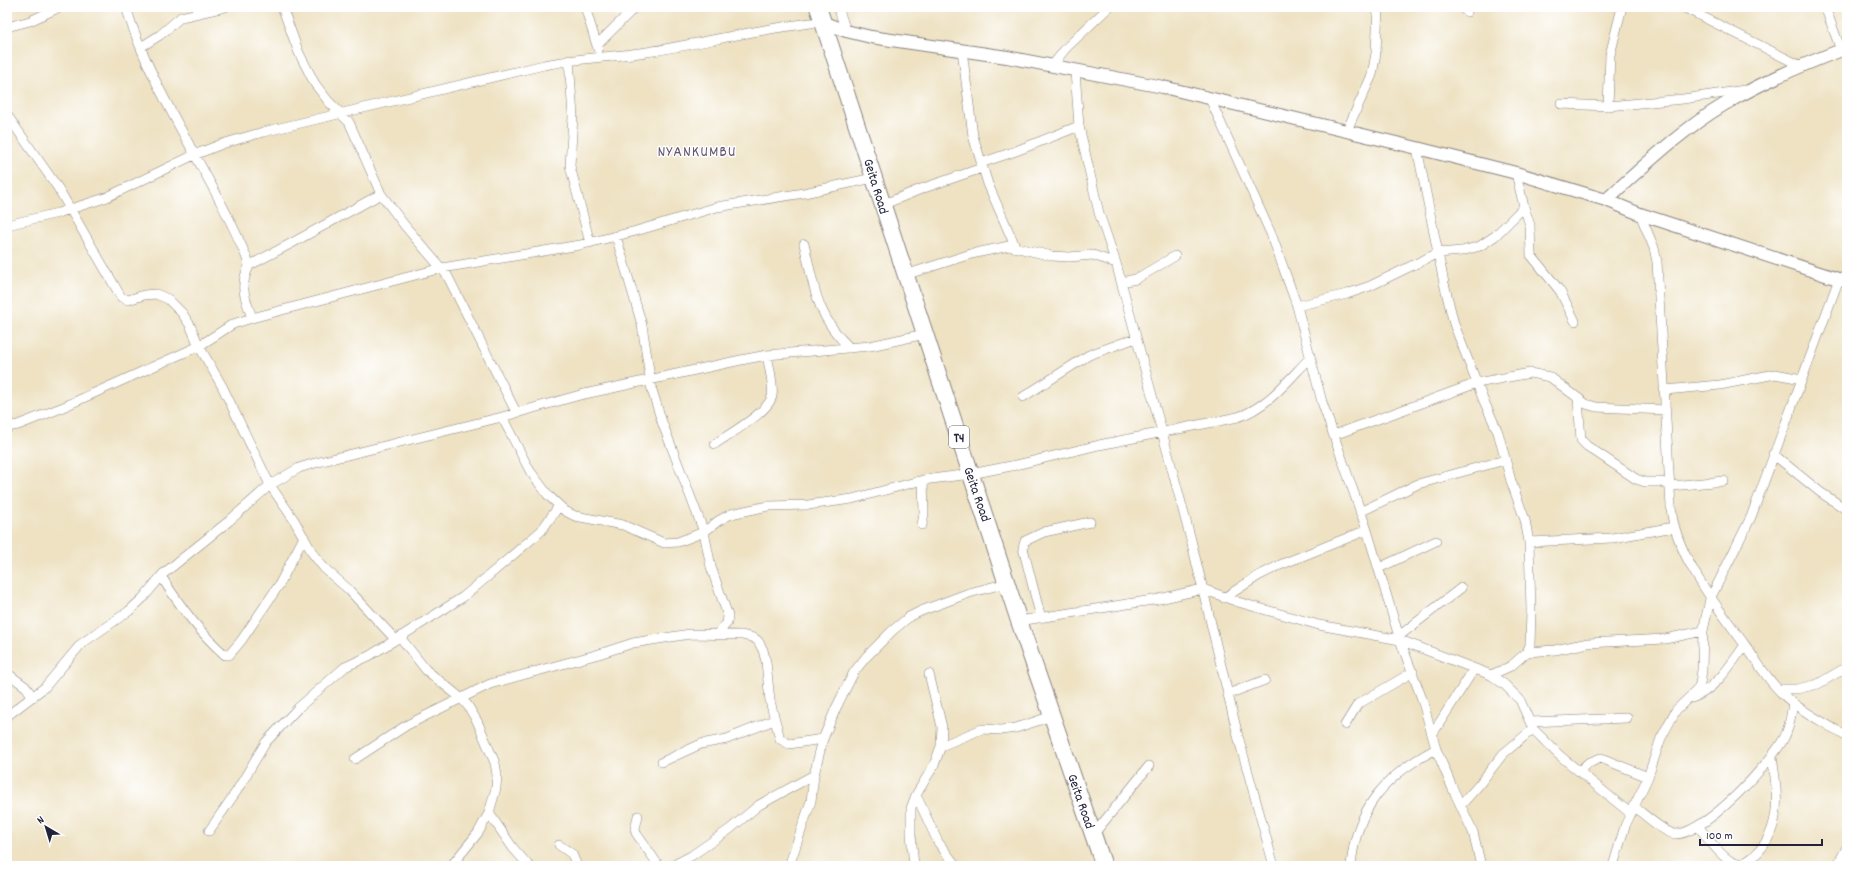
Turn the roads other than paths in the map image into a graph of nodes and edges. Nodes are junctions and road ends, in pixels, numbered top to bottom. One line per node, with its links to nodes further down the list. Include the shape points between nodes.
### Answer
1 (60, 7): 14 (street, via 30,21)
2 (126, 7): 17 (street)
3 (225, 7): 17 (street, via 181,17)
4 (282, 7): 29 (street, via 299,53 315,84 328,102)
5 (585, 7): 16 (street)
6 (635, 7): 16 (street)
7 (838, 7): 15 (street)
8 (1109, 7): 22 (street, via 1066,48)
9 (1378, 7): 32 (street, via 1376,53 1372,75)
10 (1622, 7): 28 (street, via 1610,54)
11 (1683, 7): 23 (street)
12 (1825, 7): 18 (street)
13 (820, 14): 15 (main road); 20 (street, via 793,26 647,52); 37 (highway, Geita Road / T4)
14 (7, 27)
15 (846, 31): 19 (main road)
16 (597, 44): 20 (street)
17 (141, 47): 34 (street)
18 (1844, 49): 23 (main road)
19 (962, 50): 22 (main road); 35 (street, via 973,136)
20 (601, 57): 21 (street)
21 (569, 60): 29 (street); 46 (street, via 573,116 570,166)
22 (1052, 66): 24 (main road)
23 (1803, 67): 25 (main road)
24 (1074, 71): 26 (main road); 31 (street)
25 (1754, 89): 28 (street); 39 (main road, via 1675,139)
26 (1210, 98): 32 (main road); 57 (street, via 1272,236)
27 (1561, 104): 28 (street)
28 (1608, 106)
29 (342, 114): 34 (street, via 263,132); 38 (street, via 353,129)
30 (8, 118): 42 (street, via 50,175)
31 (1079, 126): 35 (street); 51 (street, via 1098,213)
32 (1347, 130): 33 (main road)
33 (1417, 148): 36 (main road); 49 (street)
34 (194, 155): 42 (street, via 117,193); 52 (street)
35 (982, 165): 40 (street); 48 (street)
36 (1516, 173): 39 (main road); 41 (street)
37 (874, 178): 40 (highway, Geita Road / T4); 45 (street, via 804,193 717,207)
38 (381, 194): 52 (street); 53 (street)
39 (1606, 200): 43 (main road)
40 (882, 205): 54 (highway, Geita Road / T4)
41 (1524, 207): 49 (street, via 1495,236 1480,246); 59 (street, via 1532,233 1531,255 1560,291)
42 (71, 210): 44 (street); 62 (street, via 121,297 128,300 152,294 168,299 190,325)
43 (1640, 214): 55 (main road); 69 (street, via 1657,262)
44 (7, 225)
45 (616, 236): 46 (street); 67 (street, via 642,326)
46 (590, 243): 53 (street)
47 (804, 244): 63 (street, via 818,305 834,334)
48 (1016, 246): 51 (street, via 1052,256 1093,255); 54 (street, via 985,250)
49 (1438, 253): 57 (street, via 1370,286); 68 (street, via 1454,324)
50 (1175, 256): 56 (street, via 1136,279)
51 (1116, 263): 56 (street)
52 (250, 265): 58 (street, via 244,277 243,291)
53 (442, 268): 58 (street); 73 (street, via 456,289)
54 (905, 275): 60 (highway, Geita Road / T4)
55 (1843, 280): 66 (street, via 1818,333)
56 (1121, 282): 61 (street)
57 (1297, 306): 65 (street)
58 (252, 318): 62 (street, via 233,324)
59 (1575, 321)
60 (925, 334): 63 (street); 81 (highway, Geita Road / T4)
61 (1136, 338): 70 (street, via 1089,355); 76 (street)
62 (199, 346): 75 (street, via 46,414); 84 (street, via 222,386)
63 (850, 348): 64 (street)
64 (767, 355): 67 (street); 78 (street, via 772,389 770,400 756,415)
65 (1310, 358): 76 (street, via 1264,404 1251,413); 77 (street)
66 (1802, 379): 69 (street, via 1775,374 1720,385); 79 (street)
67 (650, 381): 73 (street, via 580,395); 93 (street, via 662,422)
68 (1477, 383): 71 (street, via 1523,374 1538,374 1550,378); 77 (street); 80 (street, via 1498,432)
69 (1665, 390): 72 (street)
70 (1023, 396)
71 (1578, 398): 72 (street, via 1596,407); 85 (street, via 1580,436 1583,443 1636,479 1649,484 1662,482)
72 (1666, 410): 85 (street)
73 (516, 412): 74 (street)
74 (502, 416): 84 (street, via 315,463 299,468); 86 (street, via 530,471)
75 (7, 427)
76 (1162, 433): 81 (street); 101 (street)
77 (1334, 435): 88 (street)
78 (715, 444)
79 (1773, 454): 87 (street); 103 (street, via 1742,537)
80 (1505, 460): 88 (street, via 1418,484); 96 (street, via 1525,520)
81 (971, 474): 82 (street); 99 (highway, Geita Road / T4)
82 (923, 480): 90 (street); 93 (street, via 852,499 808,505 768,506 731,514)
83 (1724, 482): 85 (street)
84 (270, 485): 94 (street); 98 (street, via 230,521)
85 (1671, 486): 91 (street)
86 (559, 506): 93 (street, via 575,516 623,525 664,544 678,542); 108 (street, via 541,531 480,584)
87 (1847, 510)
88 (1360, 512): 92 (street)
89 (1090, 522): 104 (street, via 1044,532 1025,541 1022,548)
90 (922, 525)
91 (1674, 527): 96 (street, via 1612,538); 103 (street)
92 (1367, 530): 97 (street); 102 (street, via 1280,565)
93 (704, 532): 107 (street, via 711,567 729,618)
94 (304, 538): 98 (street, via 279,585 241,641 229,654 225,655 219,650 192,621); 108 (street, via 324,568)
95 (1436, 541): 97 (street)
96 (1529, 542): 111 (street, via 1531,610)
97 (1379, 568): 109 (street)
98 (161, 576): 121 (street, via 129,611 81,644)
99 (1007, 583): 105 (highway, Geita Road / T4); 133 (street, via 921,610 892,631 875,646 854,672)
100 (1461, 588): 109 (street)
101 (1203, 589): 102 (street); 104 (street); 120 (street)
102 (1224, 598): 109 (street, via 1319,625)
103 (1710, 599): 106 (street); 110 (street)
104 (1041, 618): 105 (street)
105 (1018, 621): 126 (highway, Geita Road / T4)
106 (1703, 631): 111 (street, via 1665,639 1588,643 1555,650); 123 (street, via 1700,684)
107 (718, 633): 122 (street, via 690,634 633,643 490,684); 128 (street, via 742,635 758,641 766,662)
108 (398, 638): 122 (street, via 426,670); 149 (street, via 345,667 298,708 266,742)
109 (1399, 638): 113 (street); 114 (street)
110 (1745, 645): 119 (street); 123 (street, via 1716,681 1696,697)
111 (1527, 652): 117 (street, via 1511,666)
112 (1847, 667): 119 (street, via 1818,684 1797,689)
113 (1474, 669): 117 (street); 131 (street)
114 (1412, 672): 129 (street, via 1358,704); 131 (street)
115 (7, 673): 121 (street, via 26,687)
116 (929, 674): 134 (street, via 942,727)
117 (1491, 675): 130 (street, via 1520,700)
118 (1265, 680): 120 (street)
119 (1778, 689): 124 (street)
120 (1228, 694): 163 (street)
121 (33, 697): 125 (street)
122 (462, 698): 137 (street, via 407,725); 146 (street, via 477,721 495,763 496,788)
123 (1685, 701): 142 (street, via 1676,710 1660,738)
124 (1793, 702): 132 (street); 136 (street, via 1784,738)
125 (7, 716)
126 (1052, 716): 134 (street, via 1016,728 982,729); 150 (highway, Geita Road / T4)
127 (1627, 718): 130 (street)
128 (774, 720): 133 (street, via 780,739 788,744); 138 (street, via 727,739 700,744)
129 (1345, 726)
130 (1532, 726): 140 (street, via 1559,755); 144 (street, via 1503,754)
131 (1433, 733): 135 (street)
132 (1847, 737)
133 (823, 739): 141 (street)
134 (941, 746): 143 (street, via 934,765)
135 (1436, 749): 144 (street); 164 (street, via 1404,767 1375,796 1353,842)
136 (1772, 757): 148 (street, via 1738,793); 153 (street, via 1777,794 1775,821 1765,844)
137 (354, 759)
138 (662, 762)
139 (1149, 766): 150 (street)
140 (1579, 771): 142 (street, via 1588,763 1602,758); 145 (street)
141 (814, 775): 159 (street, via 759,805 730,829); 160 (street, via 812,802)
142 (1648, 777): 145 (street)
143 (916, 795): 161 (street, via 910,819); 162 (street, via 938,842)
144 (1461, 805): 165 (street, via 1473,832)
145 (1632, 809): 148 (street, via 1667,832 1676,834); 166 (street)
146 (489, 813): 154 (street); 156 (street, via 478,833)
147 (638, 816): 158 (street, via 636,833)
148 (1698, 826): 153 (street, via 1733,863)
149 (210, 831)
150 (1094, 835): 155 (highway, Geita Road / T4)
151 (559, 845): 157 (street, via 572,854)
152 (1847, 847): 167 (street)
153 (1751, 863)
154 (525, 864)
155 (1102, 864)
156 (451, 866)
157 (577, 866)
158 (659, 866)
159 (672, 866)
160 (789, 866)
161 (914, 866)
162 (956, 866)
163 (1274, 866)
164 (1351, 866)
165 (1481, 866)
166 (1613, 866)
167 (1837, 866)

